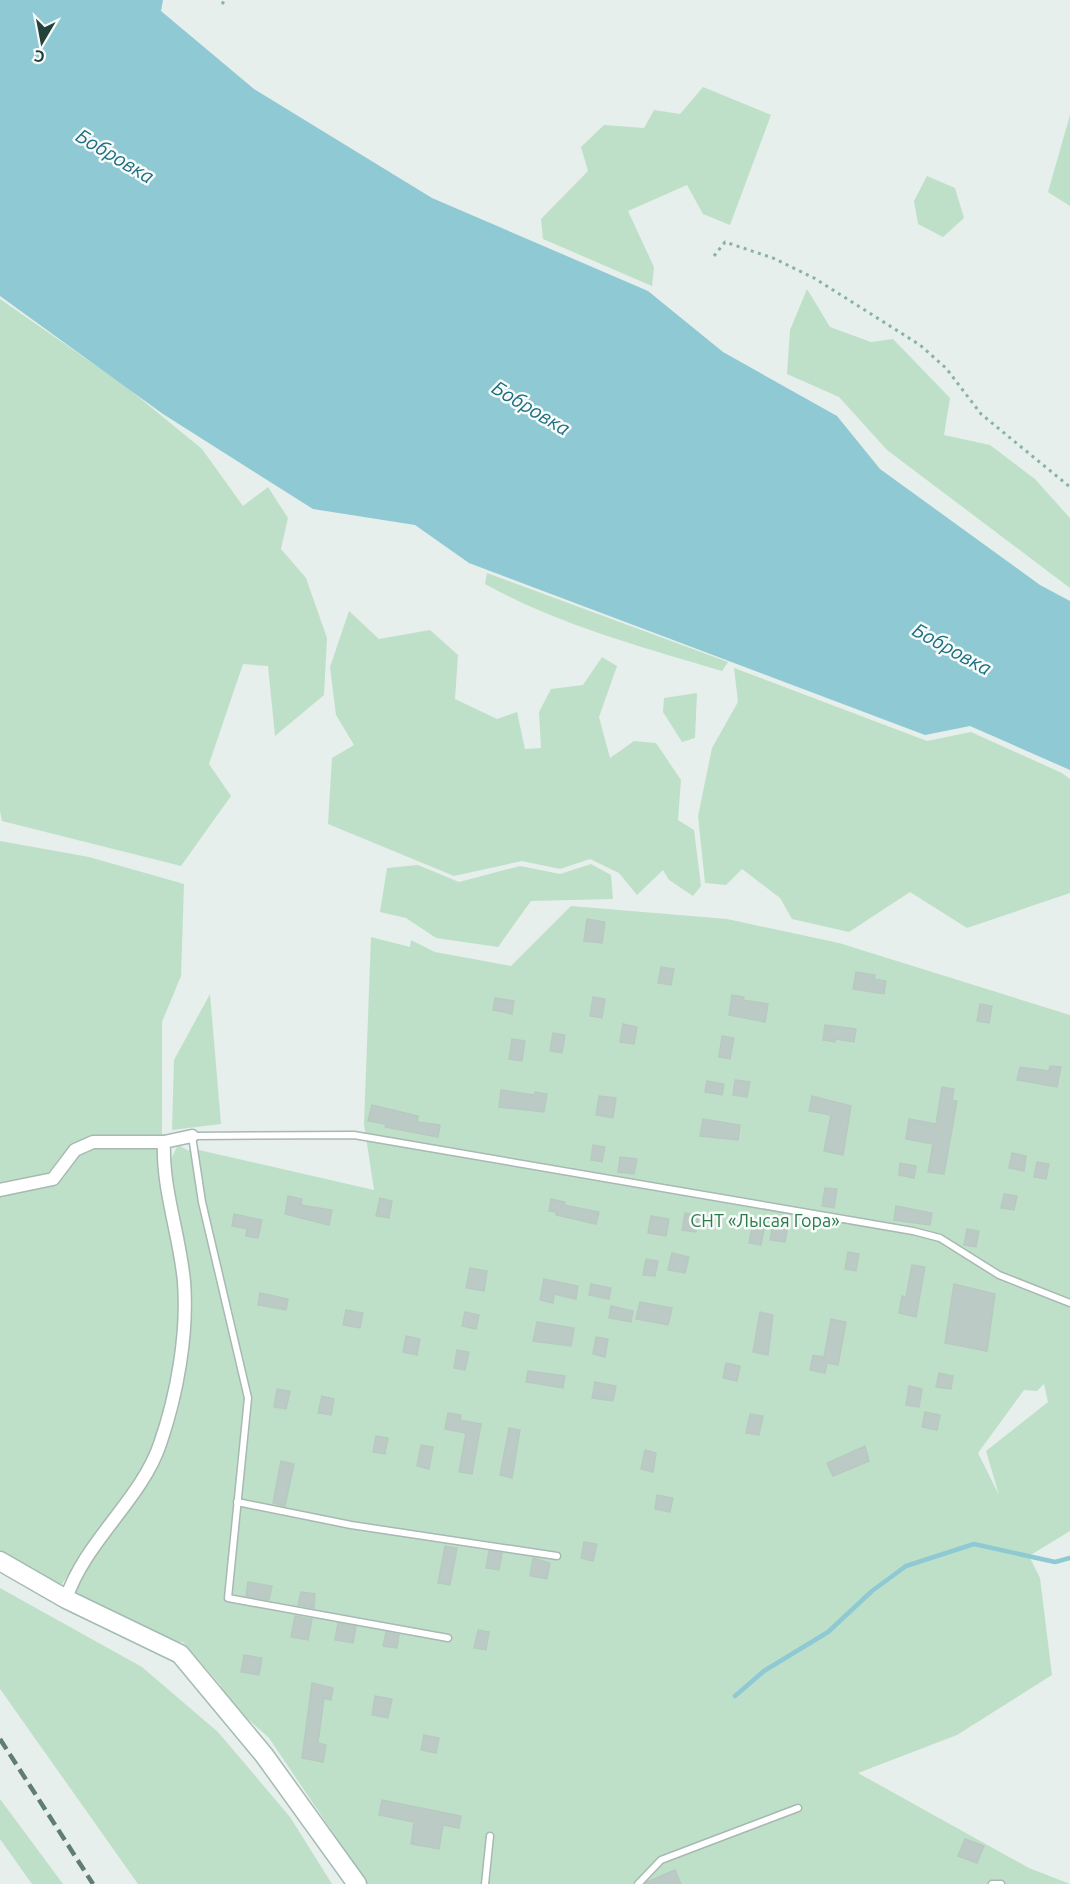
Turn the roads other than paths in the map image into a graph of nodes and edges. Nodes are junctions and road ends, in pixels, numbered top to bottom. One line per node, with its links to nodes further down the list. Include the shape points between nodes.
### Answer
1 (192, 1136): 2 (street); 4 (lane, via 354,1136 913,1231 940,1238 999,1275); 5 (lane, via 210,1235 248,1398)
2 (164, 1142): 3 (street, via 93,1142 75,1150 53,1179); 8 (street, via 163,1164 184,1282 183,1336 176,1383 160,1446 136,1489 74,1575)
3 (0, 1191)
4 (1070, 1304)
5 (237, 1502): 6 (lane, via 351,1525); 9 (lane, via 228,1598)
6 (557, 1556)
7 (0, 1562): 8 (main road)
8 (66, 1599): 12 (main road, via 180,1654 264,1755)
9 (448, 1638)
10 (798, 1808): 14 (lane, via 662,1860)
11 (490, 1836): 13 (lane)
12 (357, 1884)
13 (485, 1884)
14 (638, 1884)
15 (992, 1884): 16 (lane)
16 (1001, 1884)

